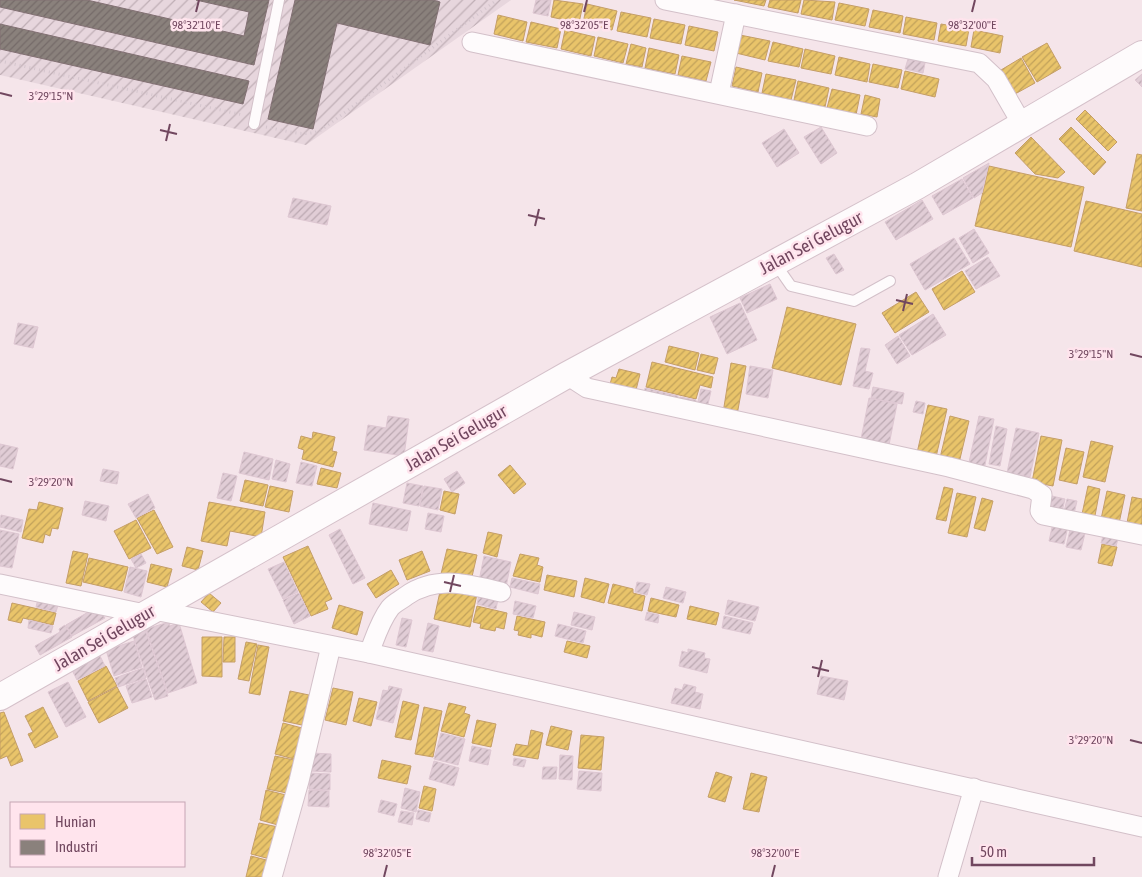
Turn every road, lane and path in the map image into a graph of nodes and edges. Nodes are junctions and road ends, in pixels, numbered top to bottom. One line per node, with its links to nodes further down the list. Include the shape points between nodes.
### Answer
1 (280, 0): 9 (lane)
2 (497, 0): 9 (path, via 321,130 304,134)
3 (665, 0): 4 (street)
4 (736, 14): 8 (street); 10 (street, via 979,63 996,79)
5 (472, 42): 8 (street)
6 (1142, 54): 10 (main road, Jalan Sei Gelugur)
7 (0, 61): 9 (path, via 246,116)
8 (719, 93): 11 (street)
9 (254, 124)
10 (1022, 124): 12 (main road, Jalan Sei Gelugur, via 917,186)
11 (867, 126)
12 (775, 263): 13 (lane, via 791,286 854,301); 14 (main road, Jalan Sei Gelugur)
13 (890, 281)
14 (567, 375): 15 (street, via 587,388 949,467 1033,489 1042,495 1040,511 1043,515); 18 (main road, Jalan Sei Gelugur)
15 (1142, 534)
16 (0, 584): 18 (street)
17 (501, 592): 20 (street, via 462,582 435,582 411,593 391,607)
18 (149, 612): 19 (street); 21 (main road, Jalan Sei Gelugur)
19 (331, 646): 20 (street); 24 (street)
20 (369, 653): 22 (street)
21 (0, 697)
22 (974, 788): 23 (street); 25 (street)
23 (1142, 827)
24 (272, 877)
25 (948, 877)

